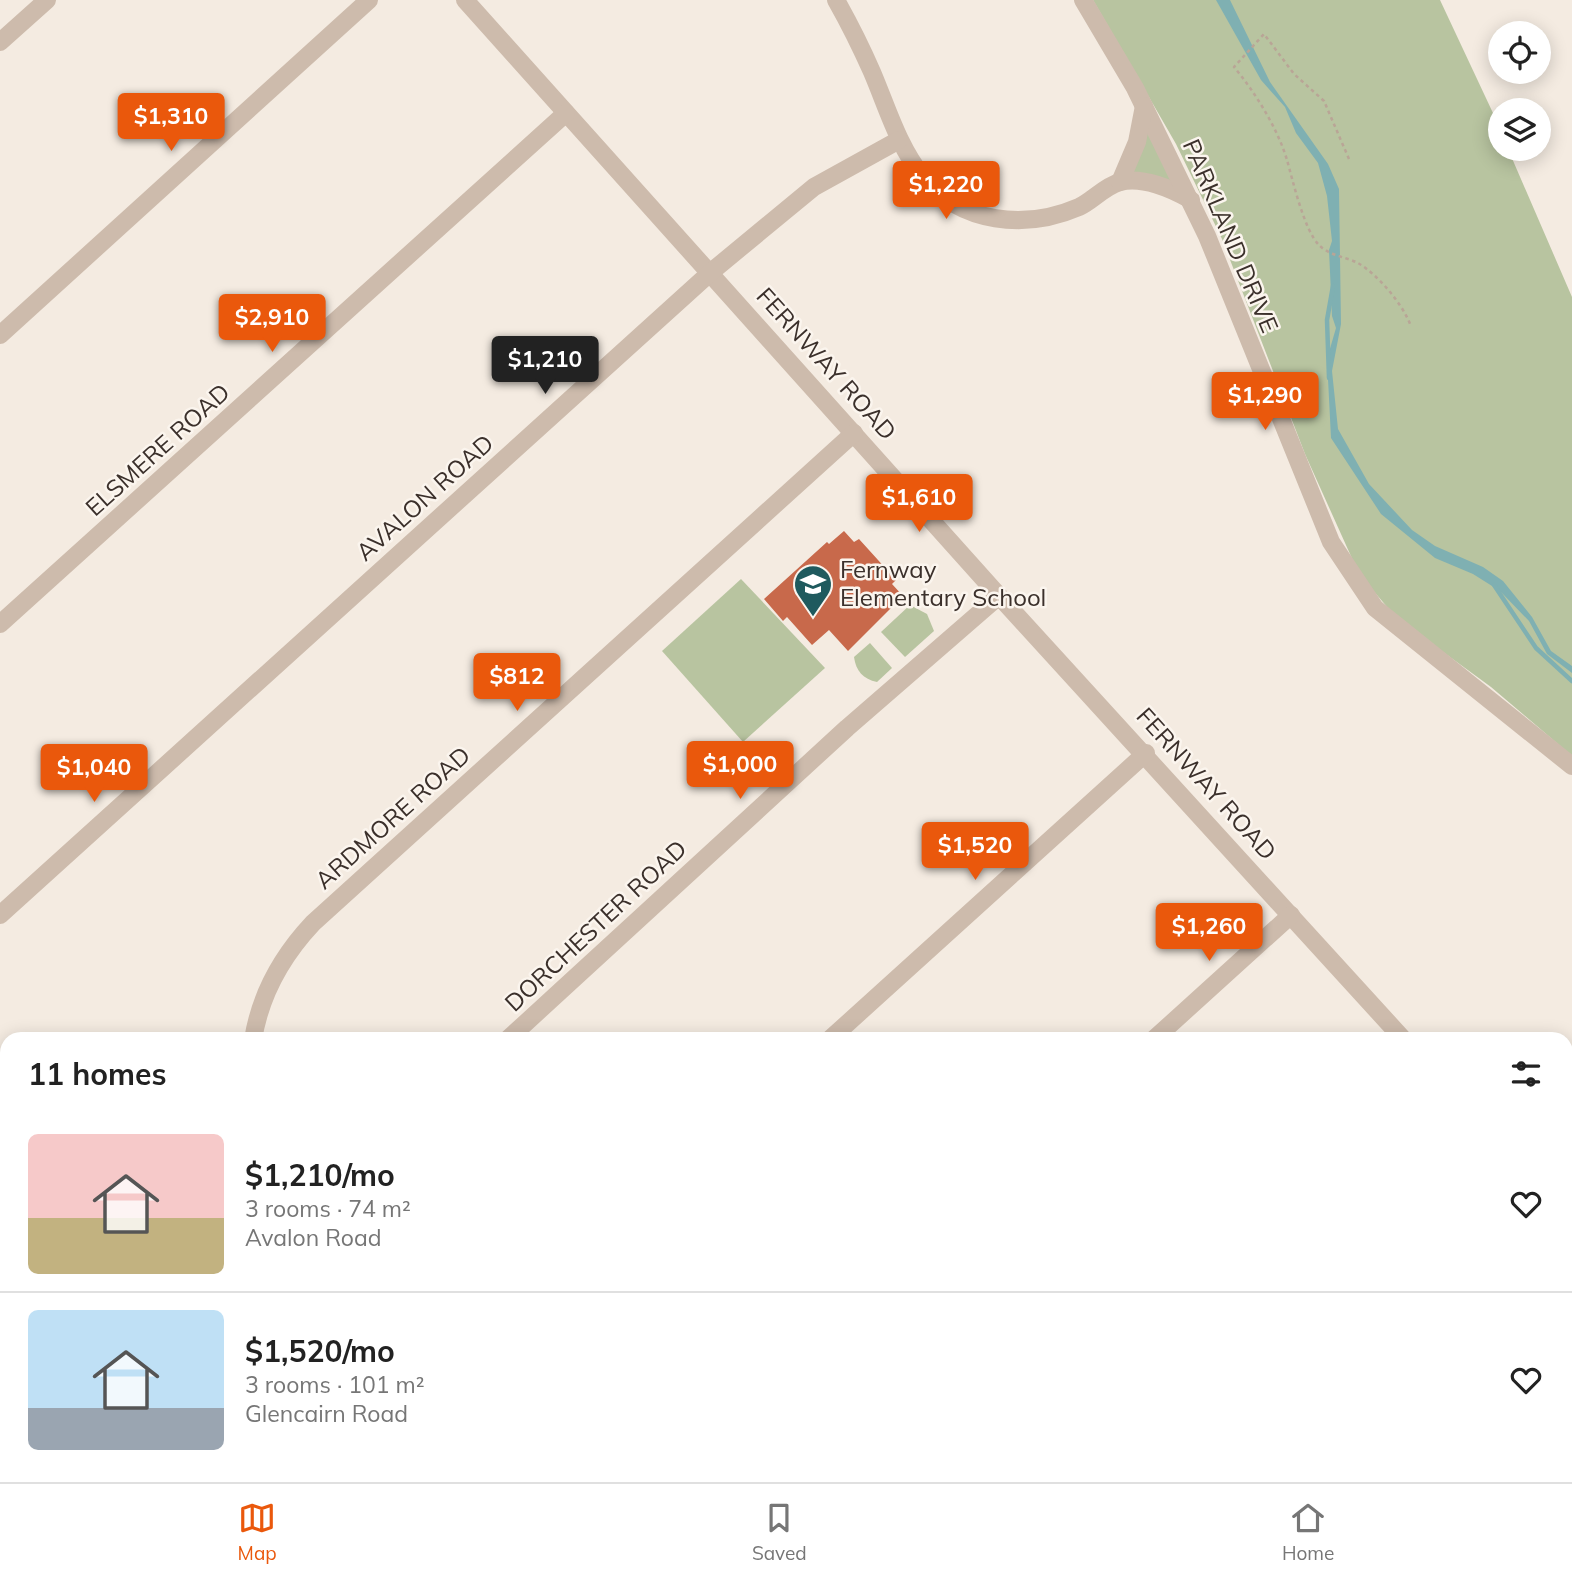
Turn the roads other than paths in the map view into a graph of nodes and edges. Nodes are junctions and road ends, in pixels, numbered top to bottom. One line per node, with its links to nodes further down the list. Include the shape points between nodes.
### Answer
1 (47, 0): 6 (street)
2 (369, 0): 13 (street)
3 (465, 0): 8 (street, FERNWAY ROAD)
4 (836, 0): 9 (street)
5 (1083, 0): 7 (street, PARKLAND DRIVE)
6 (0, 42)
7 (1144, 106): 10 (street, via 1137,142); 11 (street, PARKLAND DRIVE)
8 (566, 113): 12 (street, FERNWAY ROAD); 16 (street, ELSMERE ROAD)
9 (900, 140): 10 (street, via 924,179 945,198 991,218 1037,221 1057,216); 12 (street, AVALON ROAD, via 814,187)
10 (1120, 182): 11 (street, via 1152,184)
11 (1191, 200): 18 (street, PARKLAND DRIVE, via 1326,531 1355,582 1395,626)
12 (711, 272): 14 (street, FERNWAY ROAD); 19 (street, AVALON ROAD)
13 (0, 335)
14 (854, 433): 15 (street, FERNWAY ROAD); 21 (street, ARDMORE ROAD, via 313,923 278,969)
15 (999, 596): 17 (street, FERNWAY ROAD); 22 (street, DORCHESTER ROAD, via 847,728)
16 (0, 624)
17 (1146, 753): 20 (street, FERNWAY ROAD); 23 (street)
18 (1572, 766)
19 (0, 915)
20 (1291, 915): 24 (street); 25 (street, FERNWAY ROAD)
21 (255, 1032)
22 (516, 1032)
23 (839, 1032)
24 (1162, 1032)
25 (1397, 1032)

